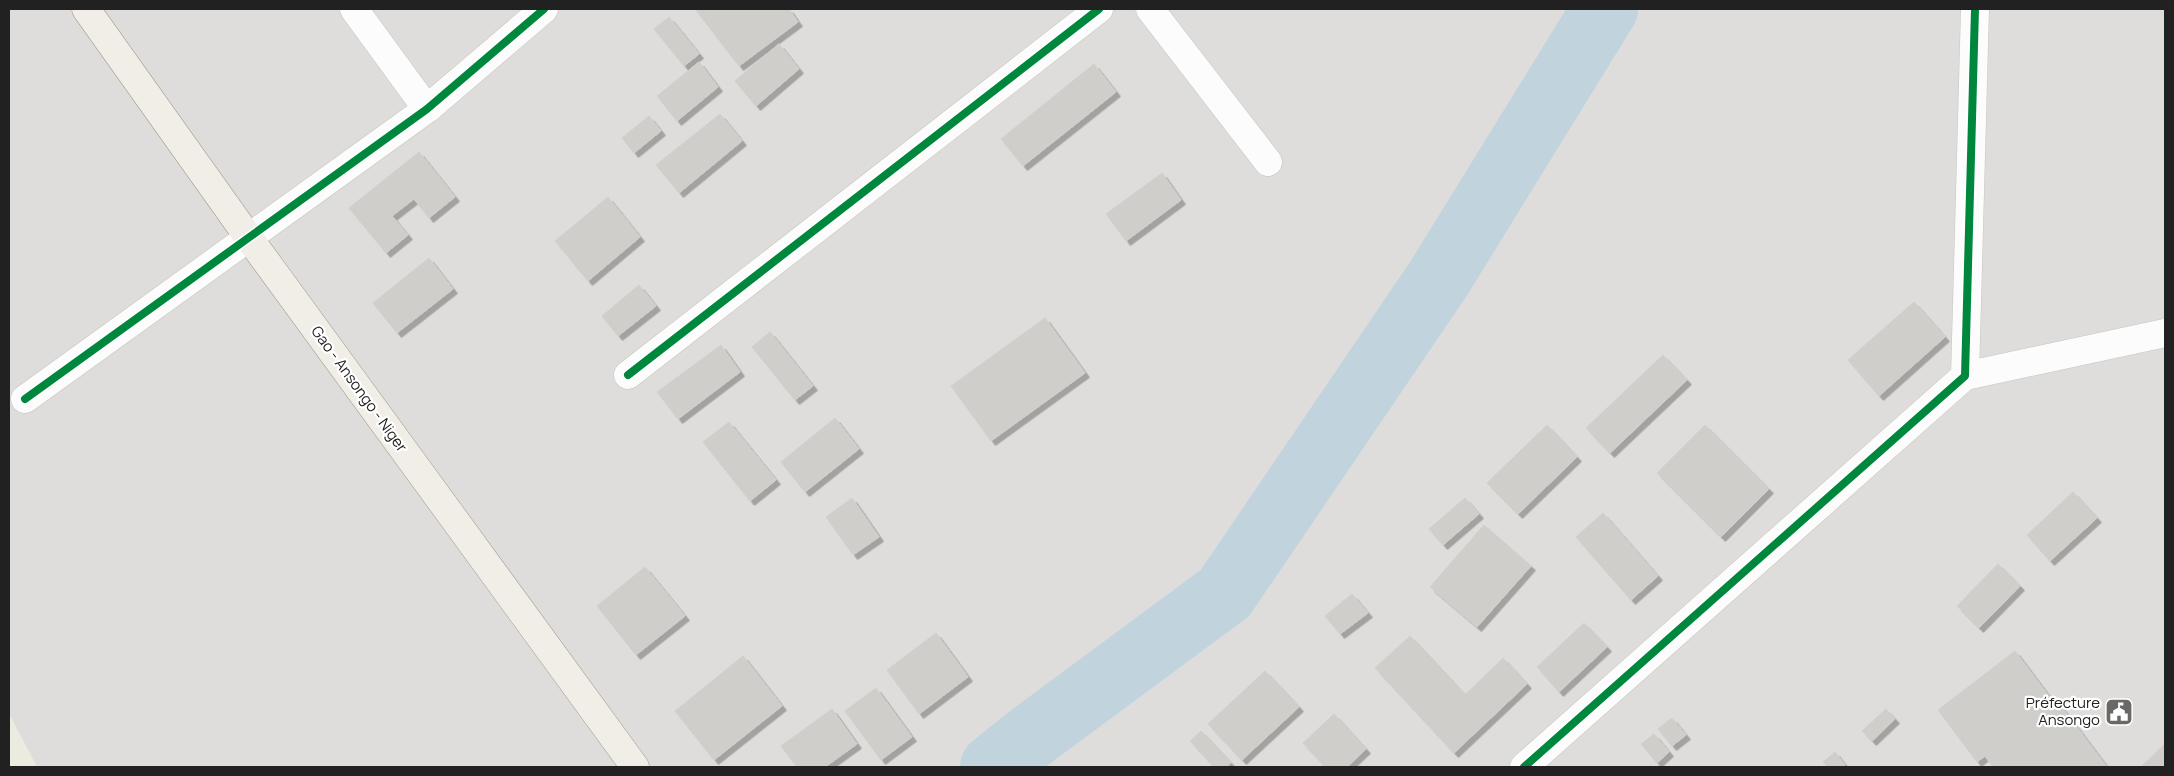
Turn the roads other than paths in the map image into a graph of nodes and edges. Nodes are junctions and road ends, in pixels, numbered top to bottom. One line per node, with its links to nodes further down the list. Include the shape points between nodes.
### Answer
1 (86, 9): 9 (main road, Gao - Ansongo - Niger)
2 (354, 9): 7 (street)
3 (544, 9): 7 (street)
4 (1099, 9): 11 (street)
5 (1150, 9): 8 (street)
6 (1975, 9): 12 (street)
7 (427, 109): 9 (street)
8 (1268, 162)
9 (249, 238): 13 (street); 14 (main road, Gao - Ansongo - Niger)
10 (2165, 333): 12 (street)
11 (628, 376)
12 (1965, 376): 15 (street)
13 (25, 399)
14 (635, 767)
15 (1524, 767)

